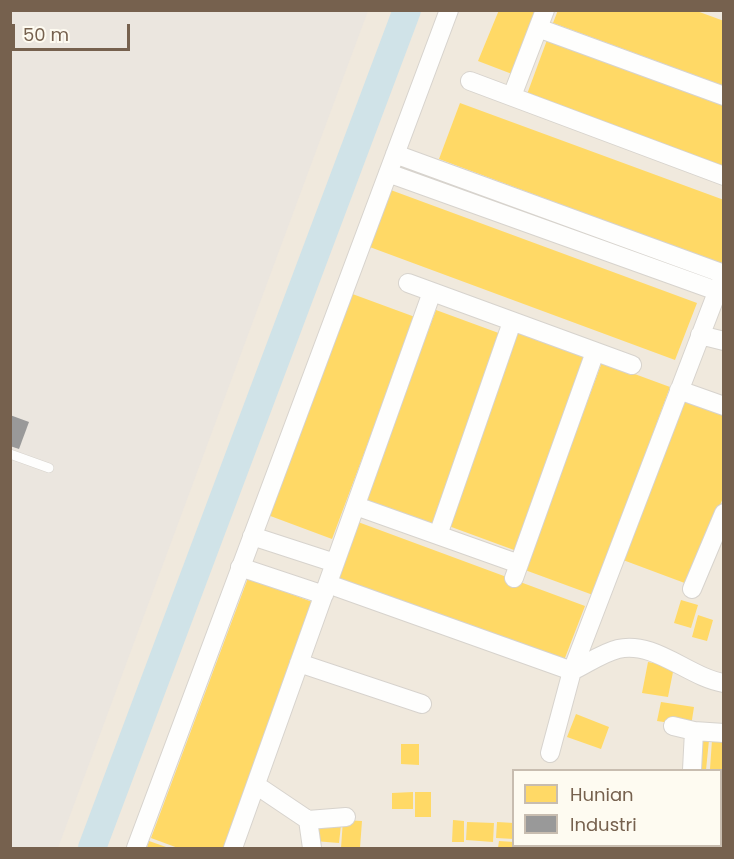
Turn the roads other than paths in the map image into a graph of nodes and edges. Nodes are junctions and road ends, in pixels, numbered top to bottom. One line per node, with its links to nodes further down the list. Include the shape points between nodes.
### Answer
1 (449, 10): 7 (street)
2 (545, 10): 3 (street)
3 (538, 28): 5 (street); 6 (street)
4 (471, 81): 5 (street)
5 (512, 96): 9 (street)
6 (723, 96)
7 (395, 154): 8 (street); 10 (street)
8 (388, 173): 12 (street); 26 (street)
9 (723, 176)
10 (723, 274): 12 (street)
11 (408, 283): 13 (street)
12 (717, 291): 15 (street)
13 (432, 292): 14 (street); 23 (street)
14 (512, 322): 17 (street); 25 (street)
15 (700, 335): 16 (street); 19 (street)
16 (723, 341)
17 (595, 352): 18 (street); 25 (street, via 516,571)
18 (632, 365)
19 (679, 390): 20 (street); 32 (street)
20 (723, 406)
21 (10, 454): 22 (lane)
22 (49, 468)
23 (356, 506): 25 (street); 27 (street)
24 (723, 513): 30 (street)
25 (438, 535)
26 (252, 536): 27 (street); 28 (street)
27 (335, 563): 29 (street)
28 (240, 567): 29 (street); 43 (street)
29 (326, 589): 31 (street); 32 (street)
30 (692, 589)
31 (299, 663): 34 (street); 40 (street)
32 (572, 671): 33 (street, via 608,653 629,648 660,655); 38 (street)
33 (723, 683)
34 (422, 704)
35 (673, 726): 36 (street)
36 (694, 731): 37 (street); 39 (street)
37 (723, 733)
38 (550, 753)
39 (692, 769)
40 (256, 785): 42 (street); 44 (street)
41 (346, 817): 42 (street)
42 (308, 820): 45 (street)
43 (136, 849)
44 (233, 849)
45 (312, 849)

